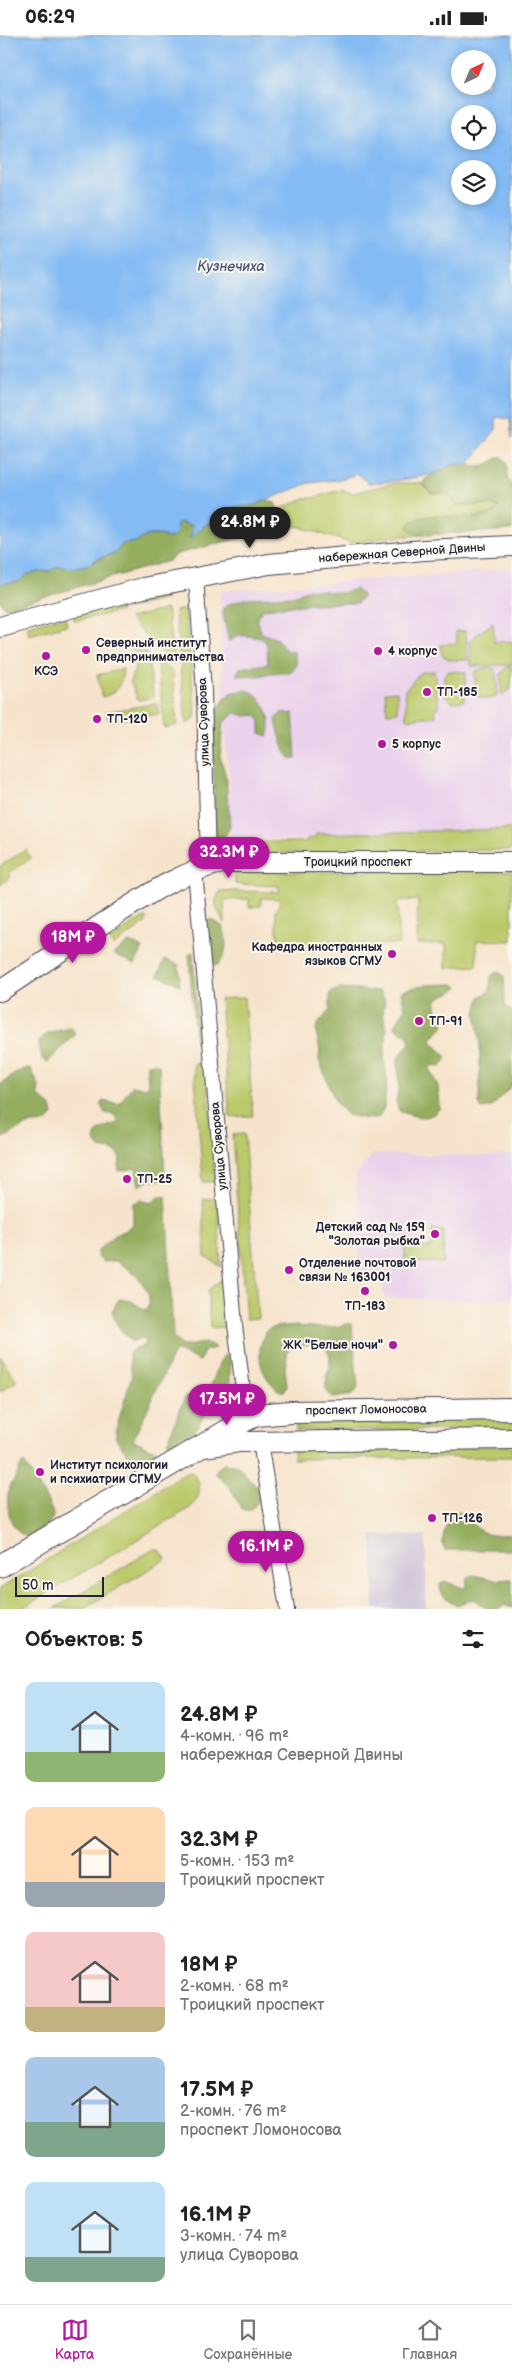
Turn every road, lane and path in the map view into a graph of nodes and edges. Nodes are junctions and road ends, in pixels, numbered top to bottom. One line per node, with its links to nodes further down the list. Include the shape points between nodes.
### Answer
1 (512, 546): 2 (main road, набережная Северной Двины, via 269,564)
2 (196, 577): 3 (main road, набережная Северной Двины, via 144,587); 5 (street, улица Суворова, via 204,692)
3 (0, 627)
4 (512, 862): 5 (main road, Троицкий проспект, via 228,861)
5 (202, 869): 6 (main road, Троицкий проспект, via 138,901); 8 (street, улица Суворова)
6 (0, 991)
7 (512, 1409): 8 (main road, проспект Ломоносова, via 269,1413)
8 (244, 1421): 11 (main road, проспект Ломоносова)
9 (512, 1439): 10 (main road, проспект Ломоносова)
10 (260, 1442): 11 (main road, проспект Ломоносова, via 218,1444); 13 (street)
11 (199, 1449): 12 (main road, проспект Ломоносова)
12 (0, 1566)
13 (287, 1609)

